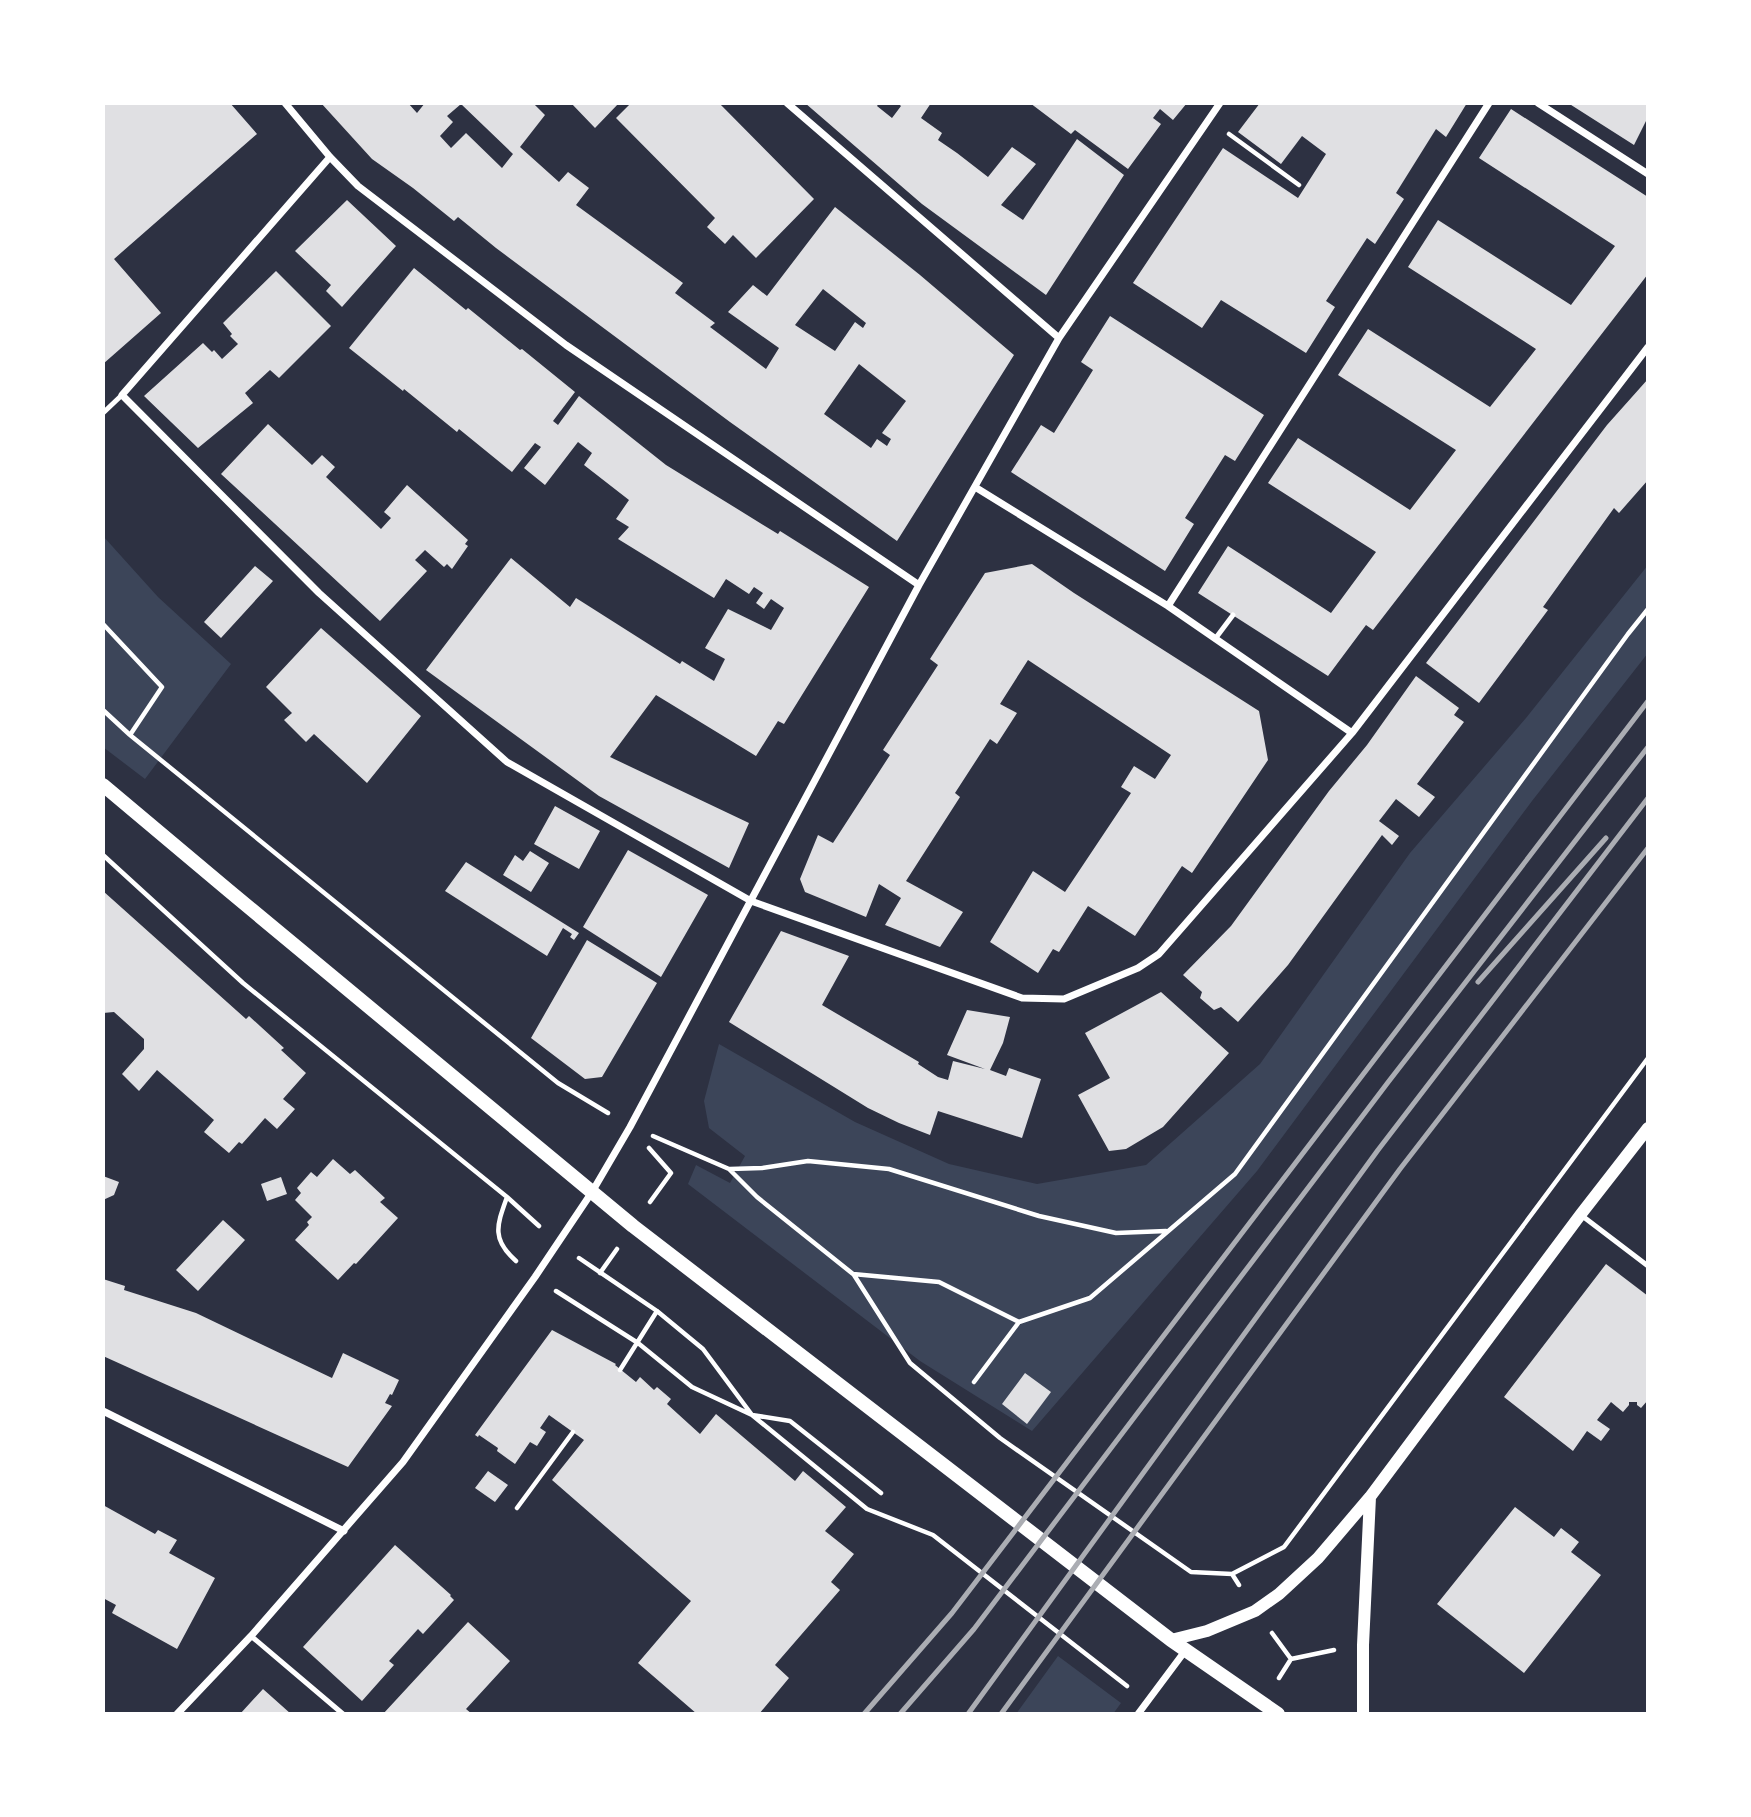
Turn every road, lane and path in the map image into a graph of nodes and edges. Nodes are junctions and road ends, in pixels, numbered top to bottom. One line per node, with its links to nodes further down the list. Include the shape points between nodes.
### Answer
1 (285, 103): 7 (street)
2 (786, 103): 10 (street)
3 (1220, 103): 6 (street)
4 (1489, 103): 16 (street)
5 (1538, 103): 8 (street)
6 (1209, 119): 9 (path); 10 (street)
7 (330, 157): 12 (street); 15 (street, via 358,186 566,345)
8 (1648, 174)
9 (1299, 185)
10 (1059, 338): 14 (street)
11 (1648, 347): 22 (street)
12 (122, 395): 13 (lane); 26 (street, via 319,593 507,762)
13 (103, 413)
14 (975, 486): 15 (street); 16 (street)
15 (919, 585): 26 (street)
16 (1168, 606): 20 (street)
17 (1648, 609): 34 (path, via 1235,1174)
18 (1233, 615): 20 (lane)
19 (103, 624): 23 (path, via 162,687)
20 (1215, 639): 22 (street)
21 (103, 710): 23 (path)
22 (1352, 733): 26 (street, via 1159,954 1138,968 1063,999 1022,998)
23 (130, 735): 28 (path, via 558,1083)
24 (103, 785): 31 (main road)
25 (103, 855): 32 (path, via 243,983)
26 (751, 901): 28 (street)
27 (1648, 1058): 50 (path, via 1284,1547)
28 (630, 1127): 30 (path); 31 (street)
29 (1648, 1128): 33 (street)
30 (729, 1169): 34 (path, via 808,1161 889,1169 1039,1216 1116,1233); 37 (path)
31 (592, 1192): 49 (street, via 403,1462); 53 (main road)
32 (507, 1197)
33 (1581, 1214): 35 (lane); 47 (street)
34 (1168, 1231): 39 (path, via 1090,1298)
35 (1648, 1266)
36 (600, 1273): 38 (path)
37 (853, 1274): 39 (path, via 939,1282); 50 (path, via 910,1363 1000,1438 1191,1572)
38 (657, 1311): 40 (path); 44 (path, via 703,1349)
39 (1019, 1322): 42 (path)
40 (638, 1343): 41 (path); 44 (path, via 692,1387)
41 (620, 1370)
42 (974, 1382)
43 (103, 1411): 49 (street)
44 (752, 1415): 46 (path, via 790,1420); 57 (path, via 867,1509 933,1535)
45 (573, 1432): 48 (path)
46 (881, 1493)
47 (1370, 1497): 51 (street, via 1318,1558); 54 (street)
48 (517, 1508)
49 (344, 1531): 52 (street)
50 (1232, 1573): 51 (path)
51 (1255, 1611): 53 (street); 56 (path)
52 (251, 1636): 59 (street); 60 (lane)
53 (1171, 1640): 55 (main road)
54 (1363, 1645): 56 (path); 63 (street)
55 (1185, 1651): 57 (street); 58 (main road)
56 (1291, 1659): 58 (path)
57 (1147, 1701): 61 (street)
58 (1263, 1704): 62 (main road)
59 (177, 1714)
60 (343, 1714)
61 (1138, 1714)
62 (1278, 1714)
63 (1363, 1714)

